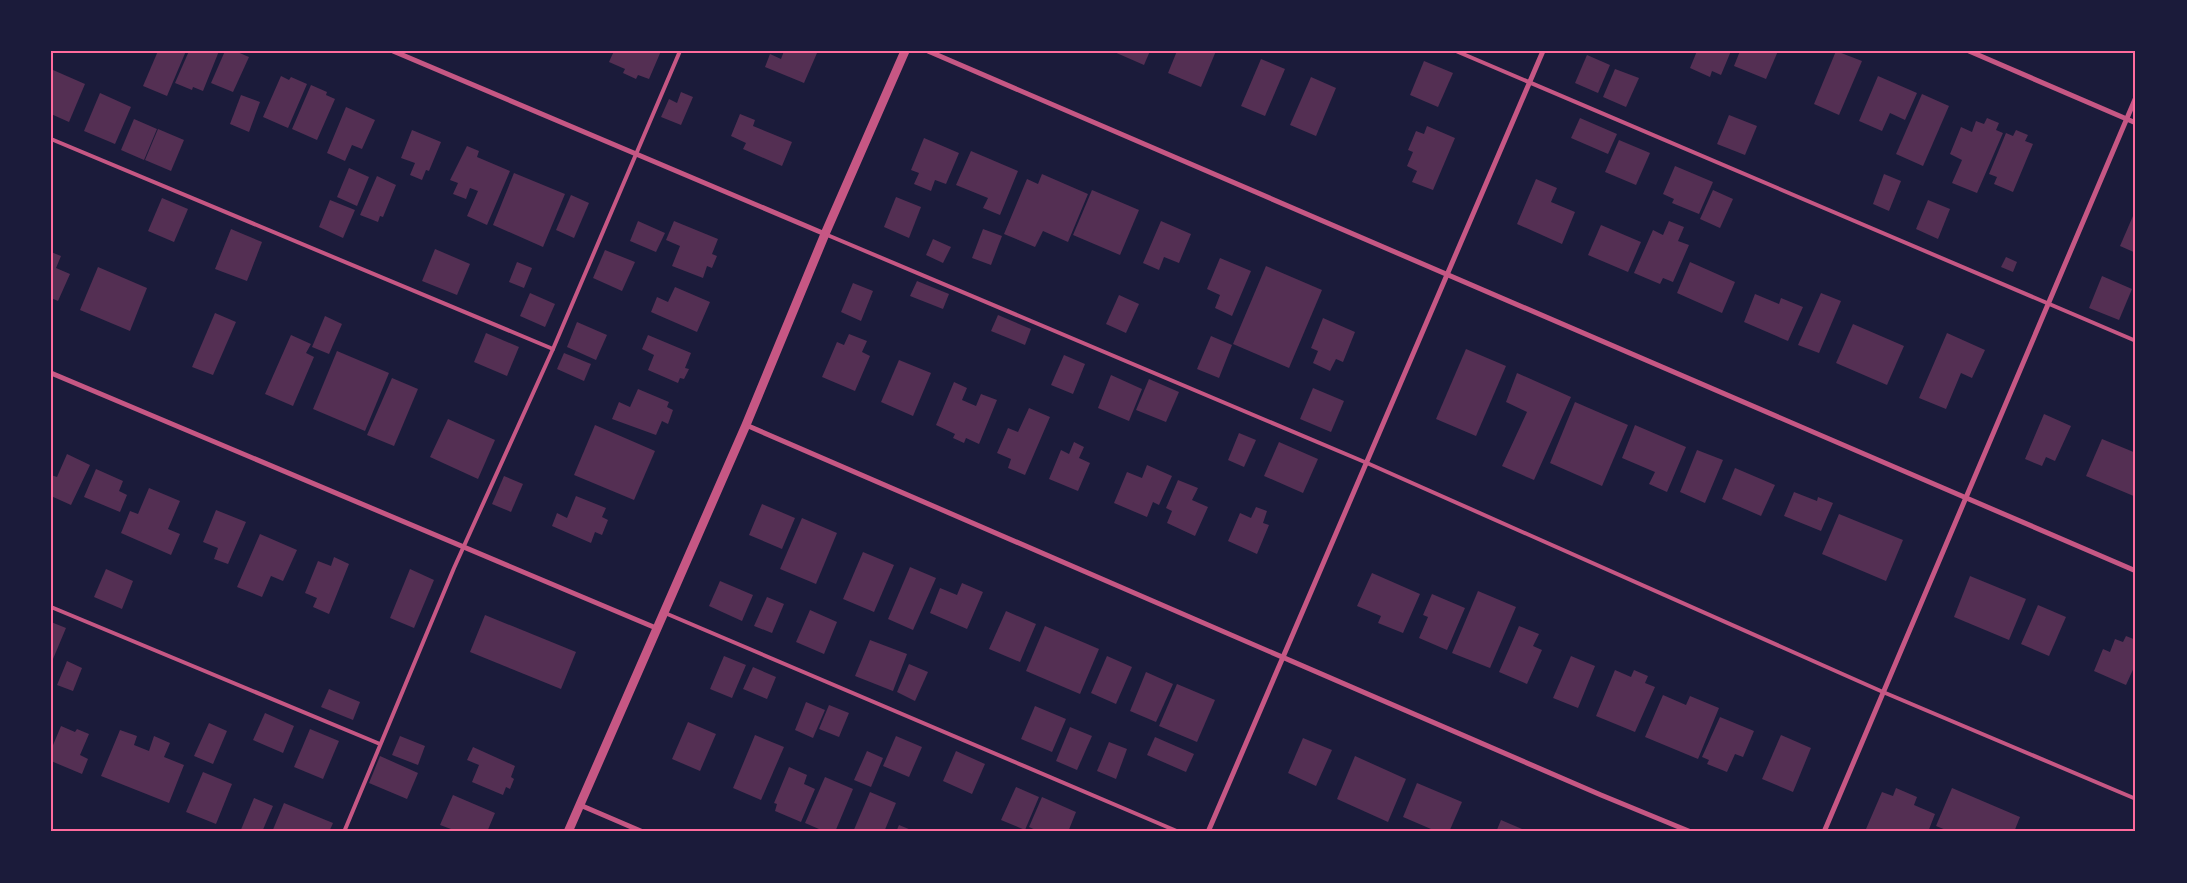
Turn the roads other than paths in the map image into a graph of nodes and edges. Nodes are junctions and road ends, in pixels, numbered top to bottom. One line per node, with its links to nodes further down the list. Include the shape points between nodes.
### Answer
1 (393, 51): 13 (street)
2 (680, 51): 13 (lane)
3 (905, 51): 14 (street)
4 (928, 51): 15 (street)
5 (1456, 51): 8 (lane)
6 (1543, 51): 8 (street)
7 (1969, 51): 10 (street)
8 (1529, 82): 15 (street); 16 (lane)
9 (2136, 97): 10 (street)
10 (2126, 119): 11 (street); 16 (street)
11 (2136, 123)
12 (51, 139): 18 (lane)
13 (636, 153): 14 (street); 18 (lane)
14 (825, 234): 20 (street); 21 (lane)
15 (1448, 274): 21 (street); 22 (street)
16 (2048, 302): 17 (lane); 22 (street)
17 (2136, 341)
18 (553, 348): 23 (lane)
19 (51, 373): 23 (street)
20 (746, 425): 26 (street); 28 (street)
21 (1368, 462): 28 (street); 29 (lane)
22 (1965, 499): 24 (street); 29 (street)
23 (463, 548): 27 (street); 30 (lane)
24 (2136, 571)
25 (51, 606): 30 (lane)
26 (663, 612): 27 (street); 36 (lane)
27 (656, 628): 32 (street)
28 (1284, 657): 37 (street); 38 (street)
29 (1883, 692): 31 (lane); 39 (street)
30 (380, 744): 33 (lane)
31 (2136, 799)
32 (580, 805): 34 (street); 35 (street)
33 (344, 832)
34 (568, 832)
35 (643, 832)
36 (1179, 832)
37 (1208, 832)
38 (1691, 832)
39 (1824, 832)

